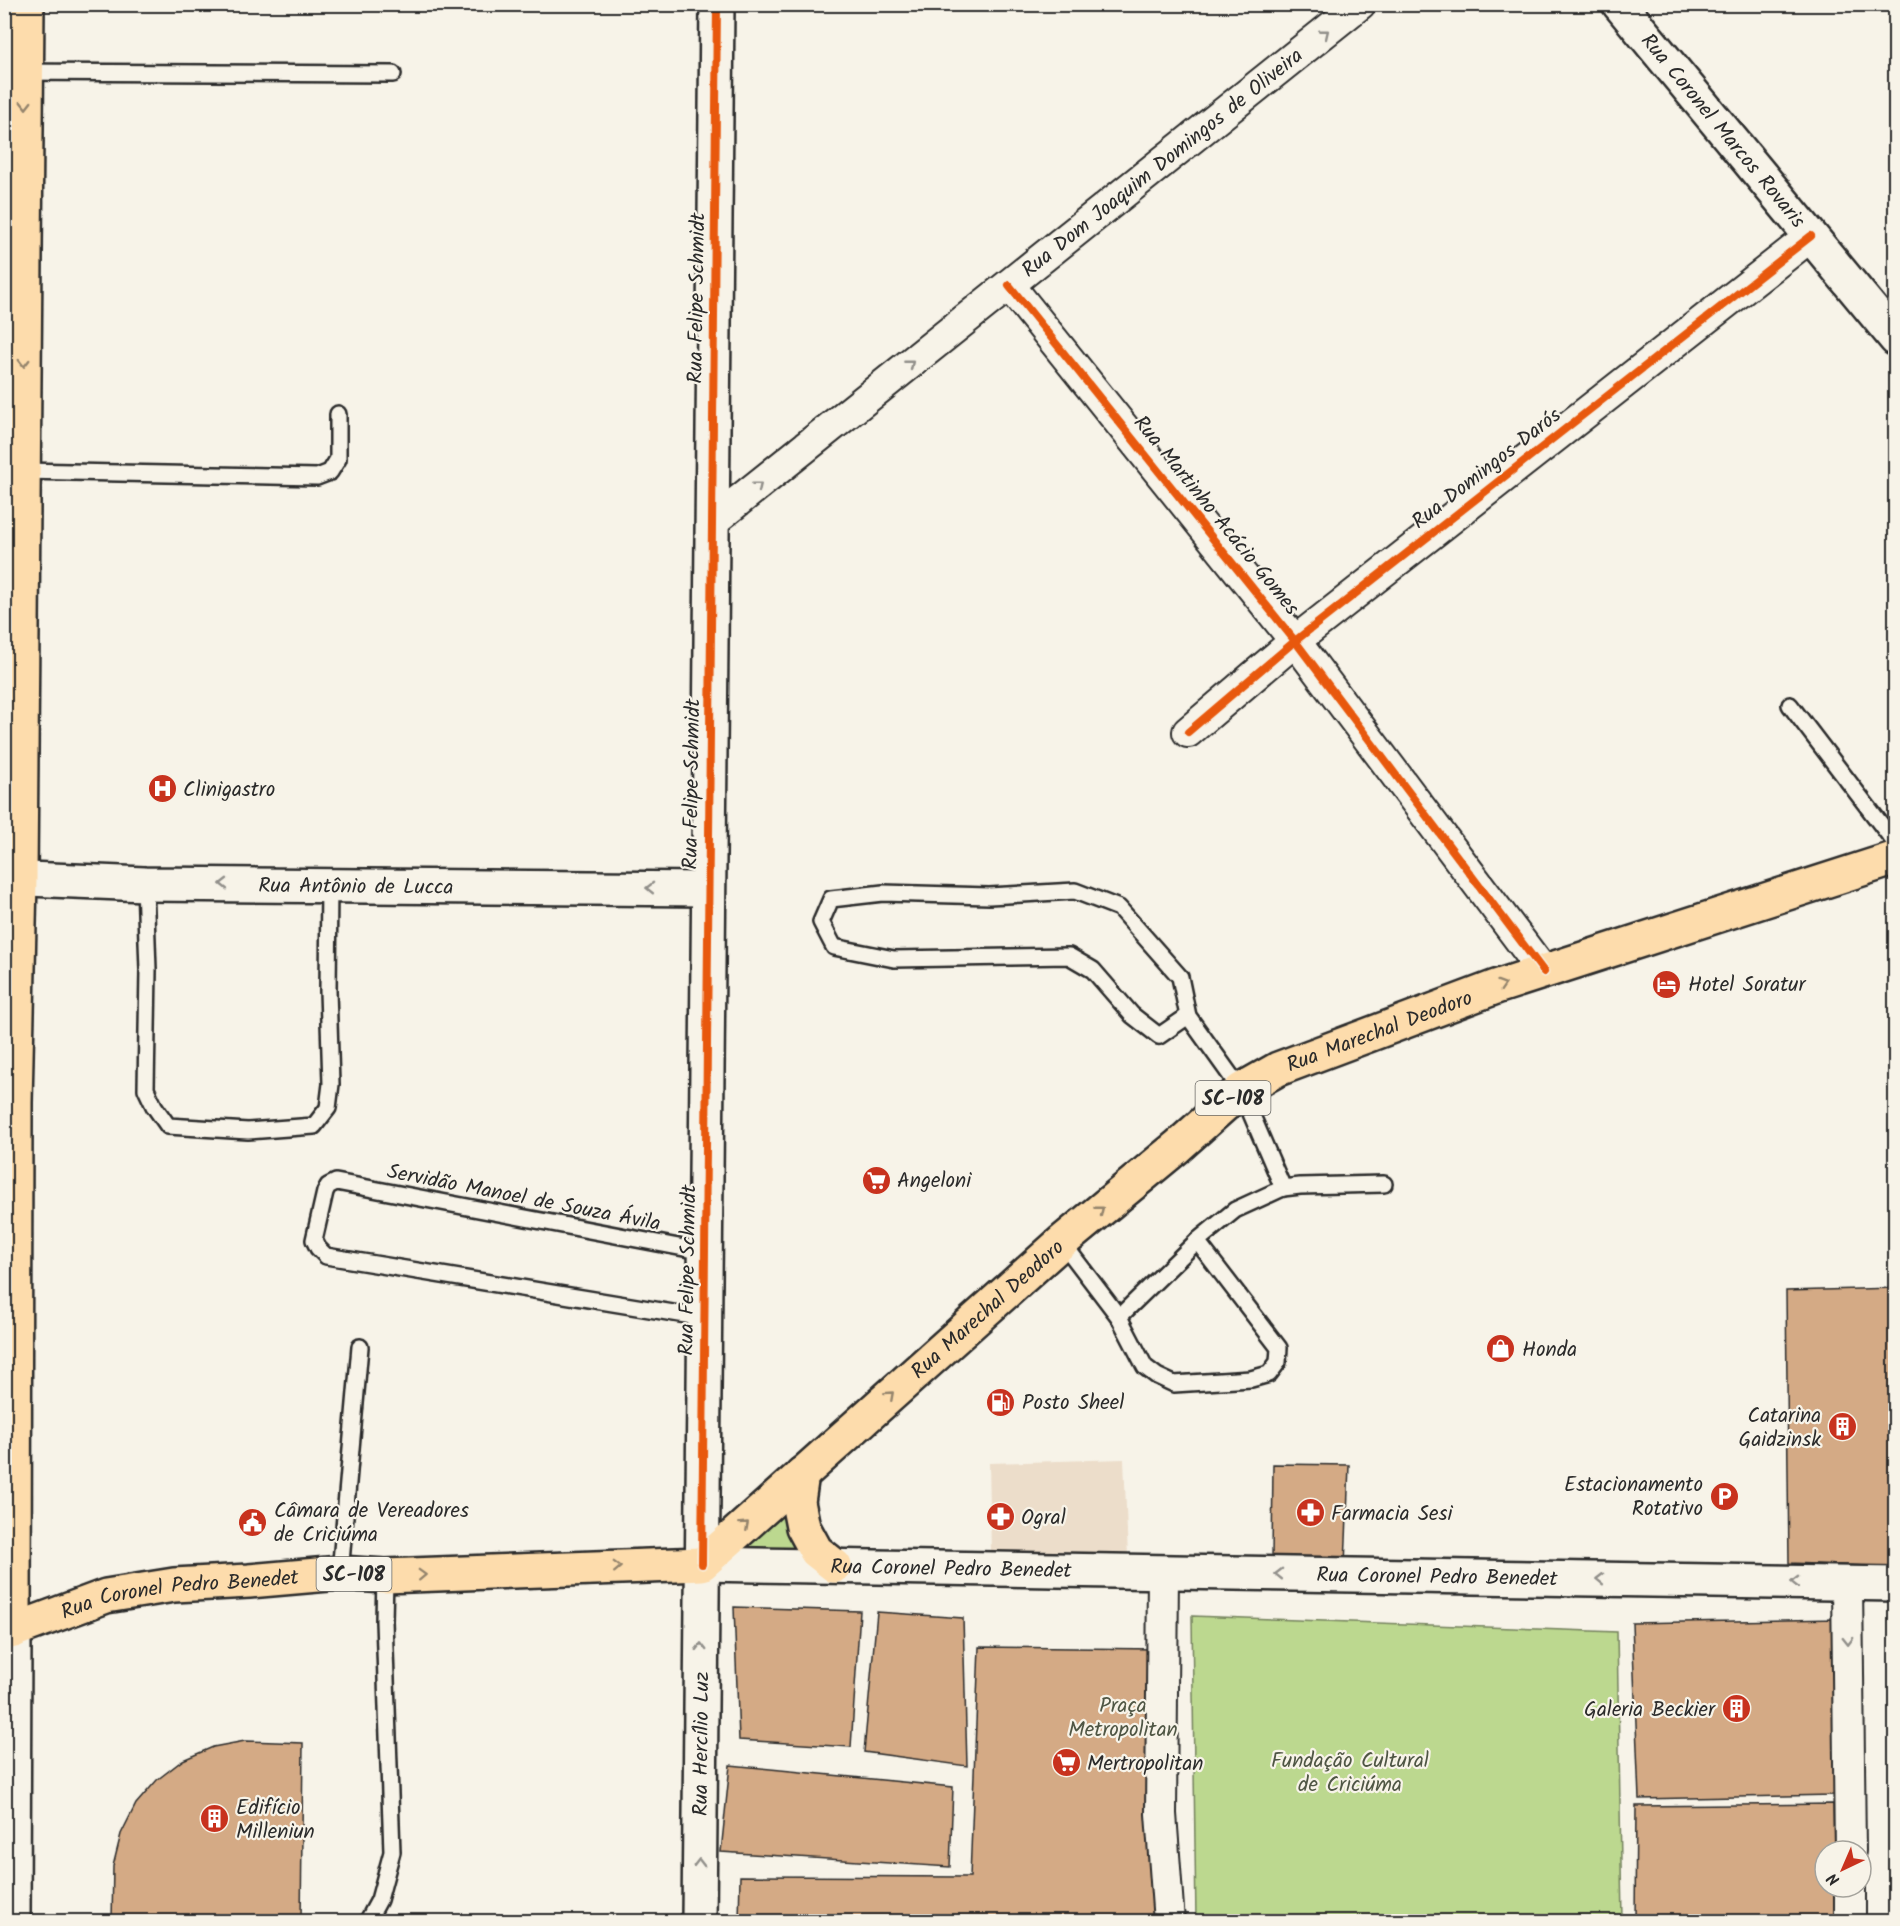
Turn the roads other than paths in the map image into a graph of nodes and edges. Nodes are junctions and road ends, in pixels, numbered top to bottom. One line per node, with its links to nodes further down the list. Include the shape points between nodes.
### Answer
1 (27, 4): 5 (main road)
2 (717, 4): 13 (street, Rua Felipe Schmidt)
3 (1360, 4): 8 (street, Rua Dom Joaquim Domingos de Oliveira, one-way to 3)
4 (1620, 4): 7 (street, Rua Coronel Marcos Rovaris)
5 (15, 72): 6 (lane); 9 (main road, one-way to 9)
6 (393, 74)
7 (1811, 236): 10 (street, Rua Coronel Marcos Rovaris); 15 (street, Rua Domingos Darós)
8 (1010, 285): 13 (street, Rua Dom Joaquim Domingos de Oliveira, one-way to 8); 15 (street, Rua Martinho Acácio Gomes)
9 (14, 319): 12 (main road, one-way to 12)
10 (1896, 339)
11 (338, 414): 12 (lane, via 338,459 330,472 317,477)
12 (23, 471): 14 (main road)
13 (712, 522): 23 (street, Rua Felipe Schmidt)
14 (13, 570): 20 (main road)
15 (1295, 641): 17 (street, Rua Domingos Darós); 24 (street, Rua Martinho Acácio Gomes)
16 (1790, 705): 18 (lane)
17 (1188, 732)
18 (1896, 844)
19 (1896, 858): 24 (main road, Rua Marechal Deodoro / SC-108)
20 (12, 878): 21 (street, Rua Antônio de Lucca); 27 (main road)
21 (145, 884): 22 (street, Rua Antônio de Lucca, one-way to 21); 22 (lane, via 146,1089 168,1126 248,1131 314,1126 328,1108)
22 (329, 885): 23 (street, Rua Antônio de Lucca, one-way to 22)
23 (708, 889): 32 (street, Rua Felipe Schmidt)
24 (1544, 972): 26 (main road, Rua Marechal Deodoro / SC-108, one-way to 24, via 1278,1069)
25 (1188, 1016): 25 (lane, via 1159,1036 1132,1015 1093,970 1069,956 894,959 834,947 821,922 831,899 884,893 989,896 1075,891 1119,908 1180,977); 26 (lane)
26 (1241, 1090): 29 (lane); 31 (main road, Rua Marechal Deodoro / SC-108, one-way to 26)
27 (10, 1102): 44 (main road)
28 (1384, 1184): 29 (lane)
29 (1283, 1188): 30 (lane, via 1235,1210)
30 (1197, 1241): 33 (lane); 33 (lane, via 1279,1348 1278,1362 1269,1374 1251,1379 1174,1384 1145,1367)
31 (1062, 1242): 33 (lane); 36 (main road, Rua Marechal Deodoro / SC-108, one-way to 31)
32 (705, 1252): 34 (street, Rua Felipe Schmidt); 34 (lane, Servidão Manoel de Souza Ávila, via 336,1182 328,1185 325,1192 314,1240 326,1256)
33 (1119, 1317)
34 (704, 1318): 37 (street, Rua Felipe Schmidt)
35 (360, 1347): 40 (lane)
36 (802, 1474): 37 (main road, Rua Marechal Deodoro / SC-108, one-way to 36); 38 (main road, via 798,1502 802,1527 816,1551)
37 (702, 1564): 38 (street, Rua Coronel Pedro Benedet); 41 (main road, Rua Coronel Pedro Benedet / SC-108, one-way to 37); 49 (street, Rua Hercílio Luz, one-way to 37)
38 (835, 1566): 39 (street, Rua Coronel Pedro Benedet)
39 (1163, 1572): 42 (street, Rua Coronel Pedro Benedet, one-way to 39); 50 (street, via 1161,1814)
40 (340, 1573): 41 (main road, Rua Coronel Pedro Benedet / SC-108); 44 (main road, Rua Coronel Pedro Benedet / SC-108, via 174,1585 106,1596)
41 (385, 1576): 48 (lane, via 392,1852 379,1900)
42 (1847, 1583): 43 (street, Rua Coronel Pedro Benedet); 45 (street, one-way to 45)
43 (1896, 1584)
44 (9, 1633): 47 (street)
45 (1850, 1839)
46 (1850, 1899): 51 (street)
47 (14, 1922)
48 (367, 1922)
49 (699, 1922)
50 (1169, 1922)
51 (1850, 1922)

